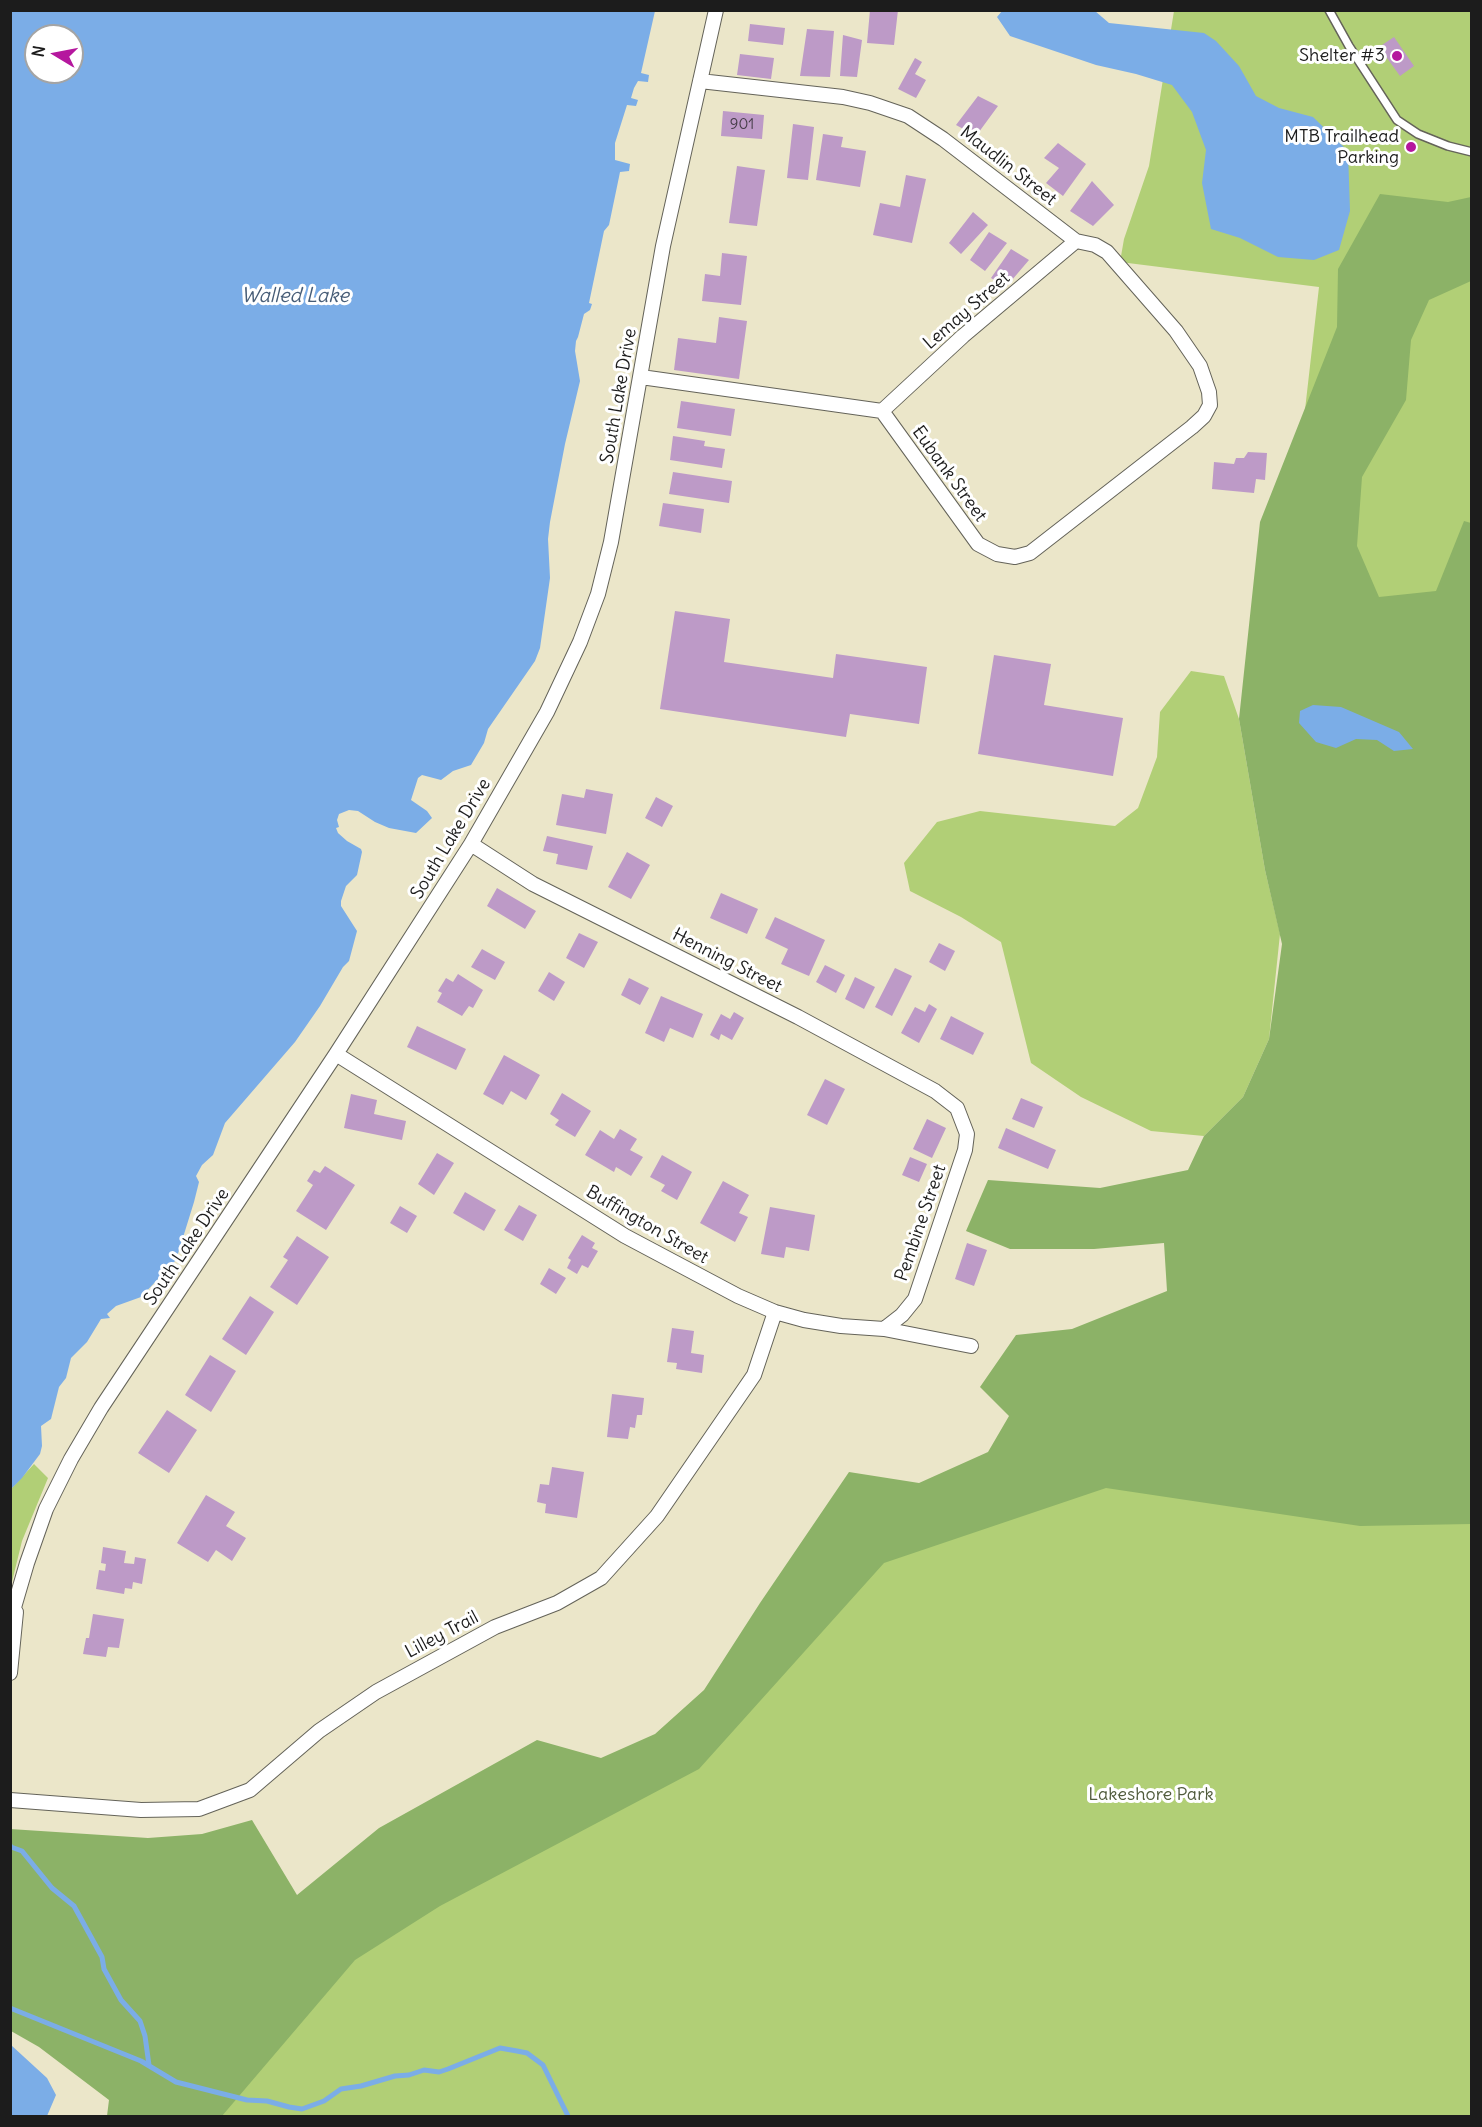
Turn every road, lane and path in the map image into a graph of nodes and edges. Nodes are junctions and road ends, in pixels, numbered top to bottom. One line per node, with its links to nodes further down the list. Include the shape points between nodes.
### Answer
1 (716, 10): 3 (street, South Lake Drive)
2 (1329, 10): 4 (lane, via 1397,120 1418,134)
3 (700, 81): 5 (street, Maudlin Street, via 843,97 908,116); 6 (street, South Lake Drive, via 663,246)
4 (1472, 152)
5 (1076, 241): 7 (street, Maudlin Street, via 1107,252 1176,331 1200,366); 8 (street, Lemay Street, via 963,336)
6 (641, 377): 8 (street); 9 (street, South Lake Drive, via 611,542 590,618 547,712)
7 (1210, 405): 8 (street, Eubank Street, via 1192,427 1030,553 1015,557 997,554 978,544)
8 (882, 411)
9 (471, 844): 10 (street, South Lake Drive); 11 (street, Henning Street, via 533,884 935,1090 957,1108)
10 (336, 1054): 12 (street, Buffington Street, via 625,1236 717,1286); 15 (street, South Lake Drive, via 107,1398 71,1459 46,1509)
11 (961, 1117): 13 (street, Pembine Street, via 967,1134 965,1150 915,1299 902,1316)
12 (775, 1312): 13 (street, Buffington Street, via 841,1326); 18 (street, Lilley Trail, via 754,1375 657,1516 601,1578 557,1602 495,1627 376,1692 319,1731 250,1790 199,1809 141,1810)
13 (884, 1329): 14 (street, Buffington Street)
14 (971, 1346)
15 (16, 1604): 16 (street, South Lake Drive); 17 (street, South Lake Drive)
16 (10, 1621)
17 (10, 1673)
18 (10, 1800)

